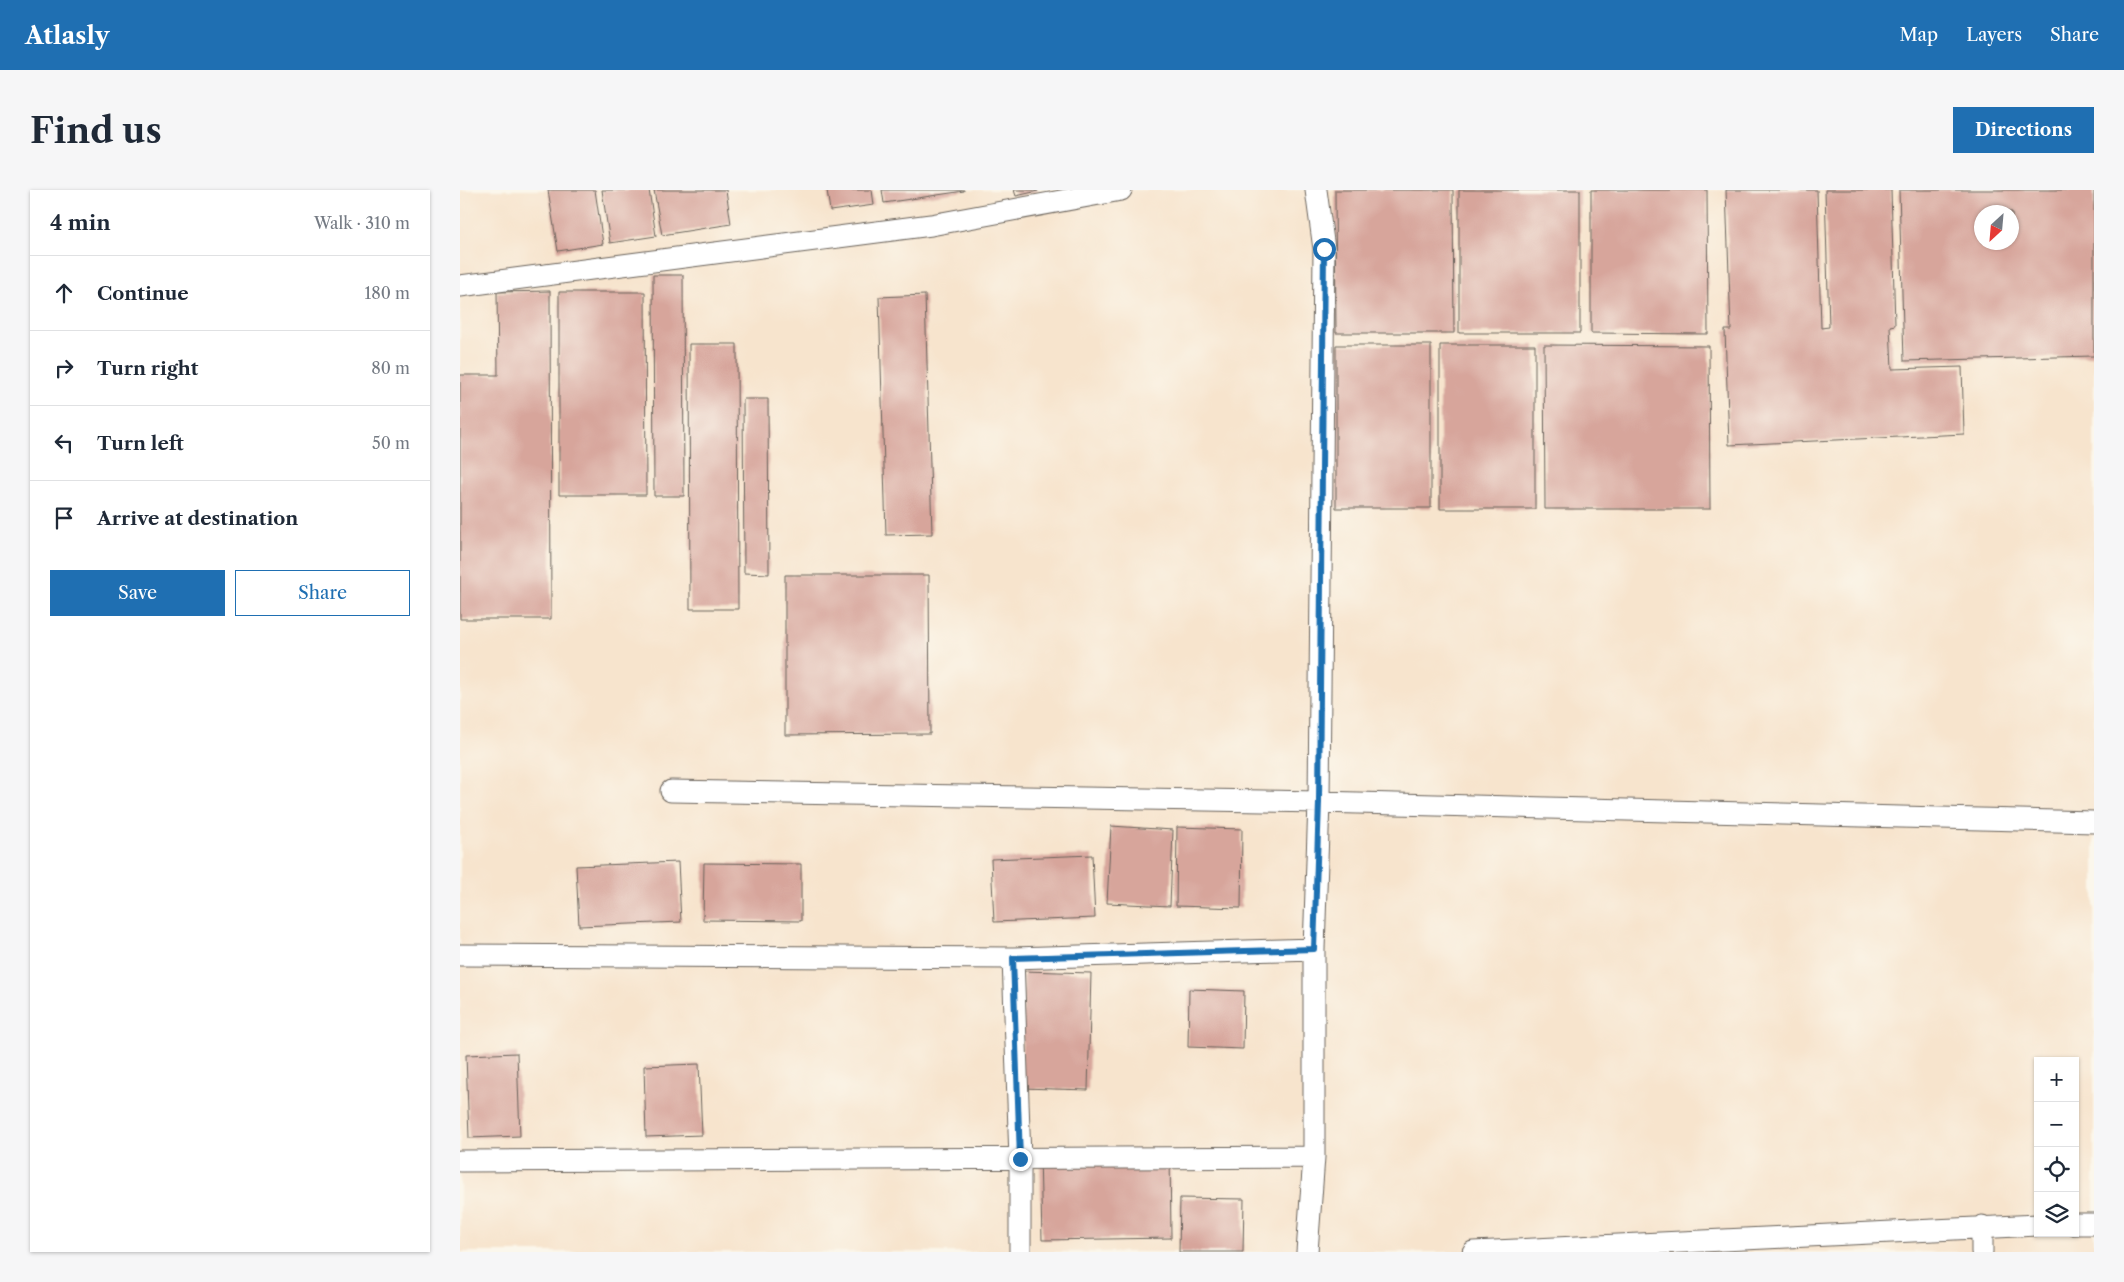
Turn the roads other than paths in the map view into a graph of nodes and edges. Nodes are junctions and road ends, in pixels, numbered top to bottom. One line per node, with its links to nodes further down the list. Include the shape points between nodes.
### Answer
1 (1122, 190): 3 (street, via 931,225)
2 (1316, 190): 5 (street, via 1324,249)
3 (460, 286)
4 (671, 791): 5 (street)
5 (1319, 802): 6 (street); 7 (street)
6 (2094, 822)
7 (1314, 949): 9 (street); 10 (street)
8 (460, 955): 9 (street)
9 (1013, 958): 11 (street)
10 (1314, 1157): 11 (street); 20 (street)
11 (1020, 1159): 12 (street); 19 (street)
12 (460, 1161)
13 (2079, 1224): 14 (street)
14 (2094, 1224)
15 (2034, 1225): 16 (street)
16 (1982, 1226): 17 (street); 22 (street)
17 (1711, 1246): 18 (street)
18 (1557, 1250): 21 (street)
19 (1020, 1252)
20 (1307, 1252)
21 (1473, 1252)
22 (1982, 1252)

